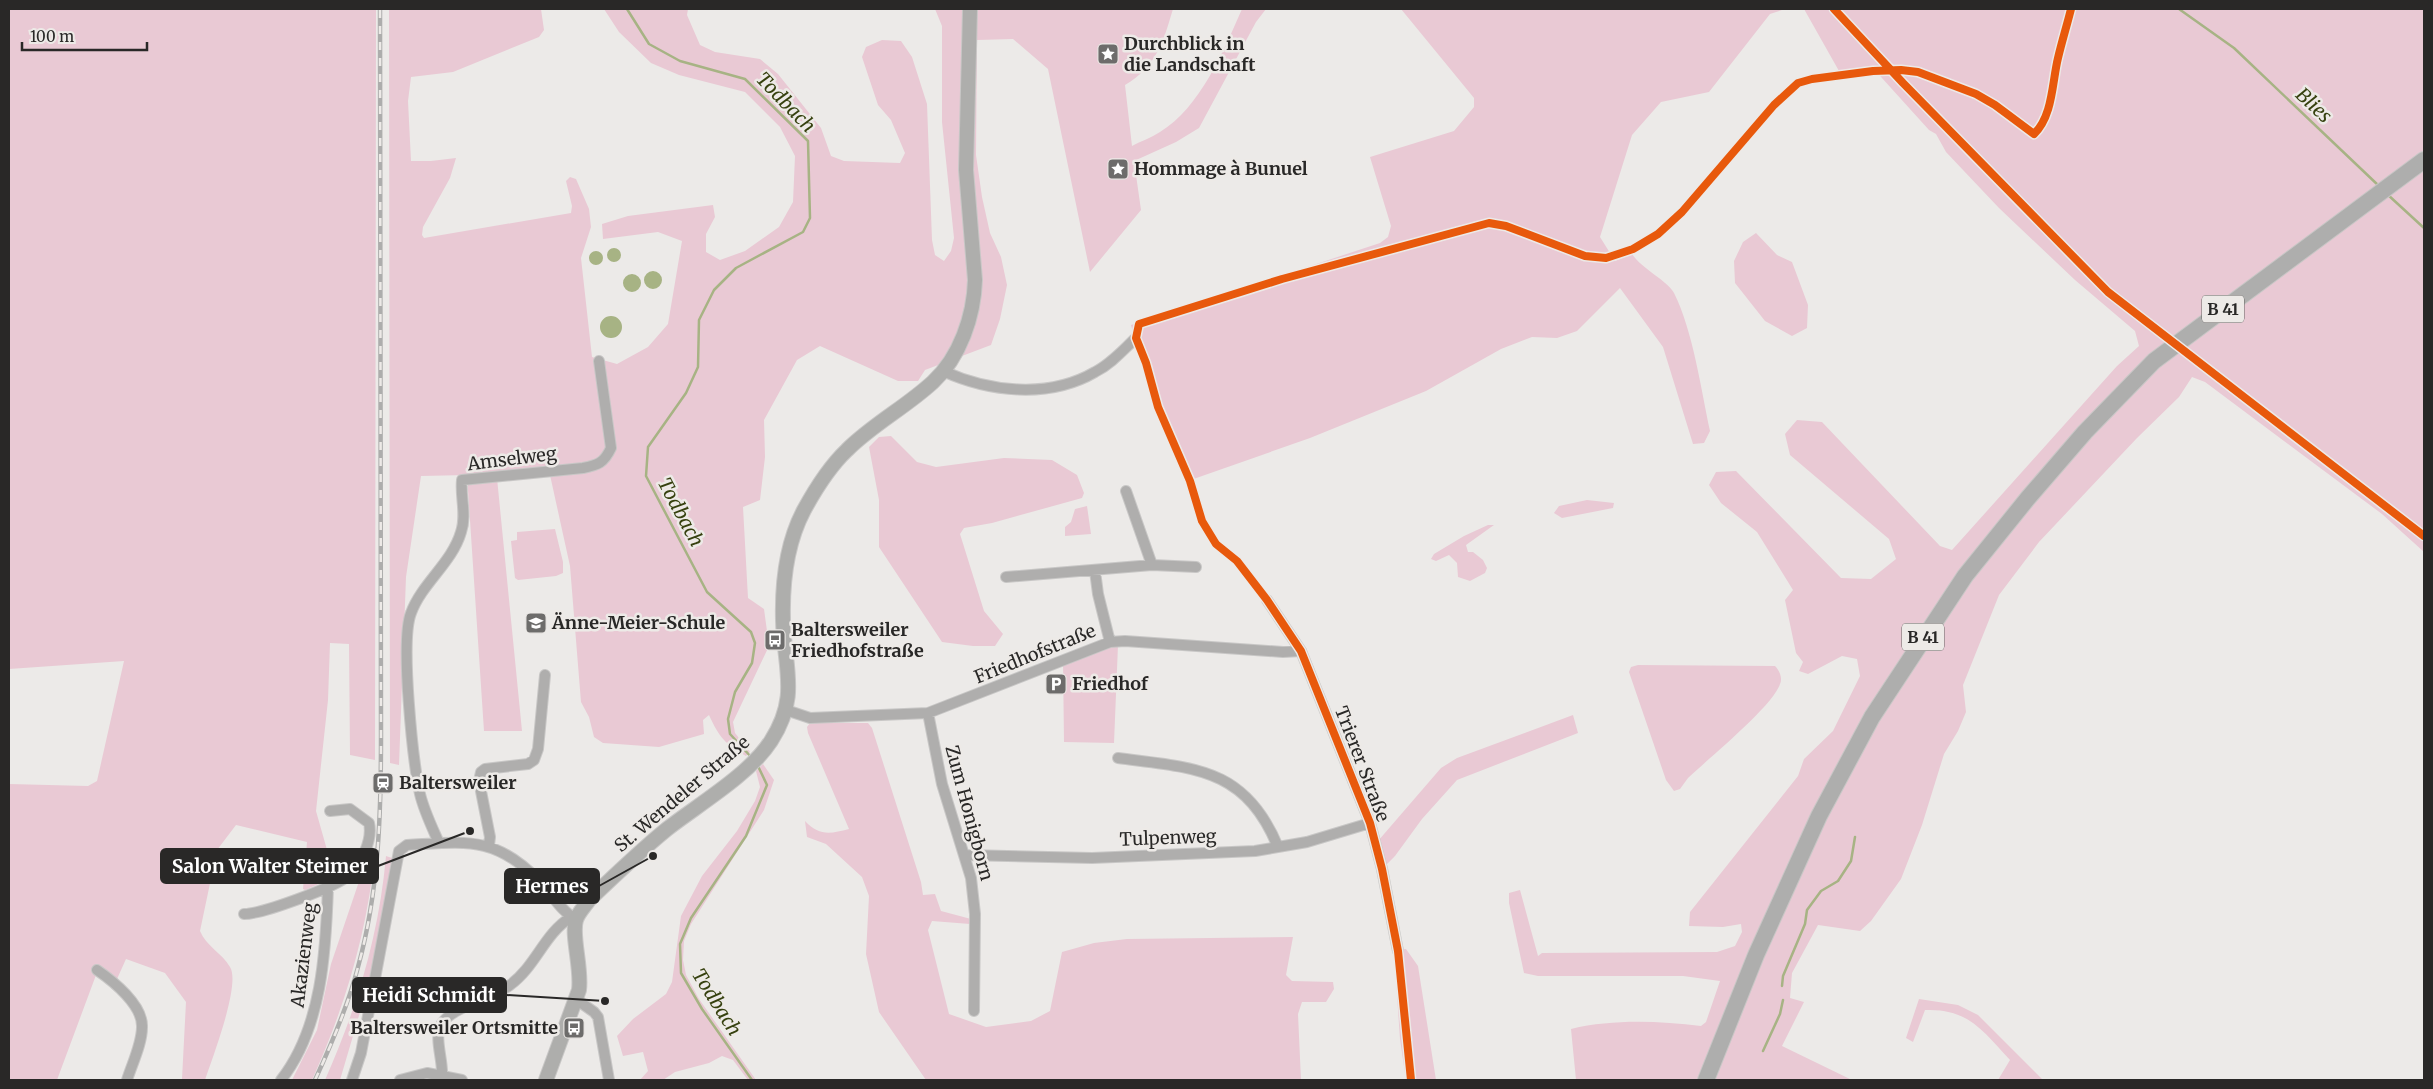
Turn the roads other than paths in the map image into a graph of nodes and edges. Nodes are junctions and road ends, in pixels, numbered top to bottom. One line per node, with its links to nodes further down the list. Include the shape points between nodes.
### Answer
1 (970, 9): 5 (main road, St. Wendeler Straße, via 966,170 975,288 970,314)
2 (2424, 160): 39 (highway, B 41, via 2154,361 2086,432 1965,576 1872,717 1823,808 1756,955)
3 (1136, 338): 5 (street, via 1093,374 1043,388 987,387)
4 (599, 361): 20 (street, Amselweg, via 611,448 607,456 600,464 583,468 462,480 464,519 460,537 411,613 409,690 416,771 426,812)
5 (944, 371): 15 (main road, St. Wendeler Straße, via 846,450 803,512 786,563 783,592 790,690)
6 (1126, 492): 7 (street)
7 (1152, 565): 8 (street); 9 (street)
8 (1196, 567)
9 (1095, 571): 10 (street); 12 (street)
10 (1006, 577)
11 (1267, 600): 13 (street, Trierer Straße)
12 (1110, 642): 13 (street, Friedhofstraße); 16 (street, Friedhofstraße)
13 (1301, 651): 19 (street, Trierer Straße)
14 (545, 675): 21 (street, via 538,749 534,760 528,764 480,772)
15 (786, 710): 16 (street, Friedhofstraße, via 810,718); 26 (main road, St. Wendeler Straße, via 771,741 749,766 652,842)
16 (928, 713): 23 (street, Zum Honigborn, via 942,784)
17 (1118, 758): 22 (street, via 1193,768 1223,779 1238,788 1264,818)
18 (330, 811): 24 (street, Akazienweg, via 350,809 366,820 370,827 358,865 347,877)
19 (1370, 823): 22 (street, Tulpenweg); 27 (street, Trierer Straße)
20 (439, 843): 21 (street); 34 (street, via 407,846 399,851 361,1053)
21 (489, 845): 26 (street, via 533,875 560,908)
22 (1278, 847): 23 (street, Tulpenweg, via 1092,858)
23 (964, 855): 30 (street, Zum Honigborn, via 971,878 975,914)
24 (328, 886): 25 (street, Akazienweg, via 262,912); 33 (street, Akazienweg, via 317,1003 311,1026)
25 (244, 914)
26 (573, 918): 29 (main road, via 581,977); 31 (street, via 553,930 530,967 511,985 496,995 450,1014 444,1020 439,1029)
27 (1398, 951)
28 (97, 970): 32 (street, via 125,993 141,1020 139,1041)
29 (577, 1000): 37 (main road); 38 (street, via 598,1017)
30 (974, 1011)
31 (442, 1075): 35 (street, via 427,1073); 36 (street)
32 (127, 1080)
33 (281, 1080)
34 (352, 1080)
35 (400, 1080)
36 (462, 1080)
37 (546, 1080)
38 (609, 1080)
39 (1706, 1080)

